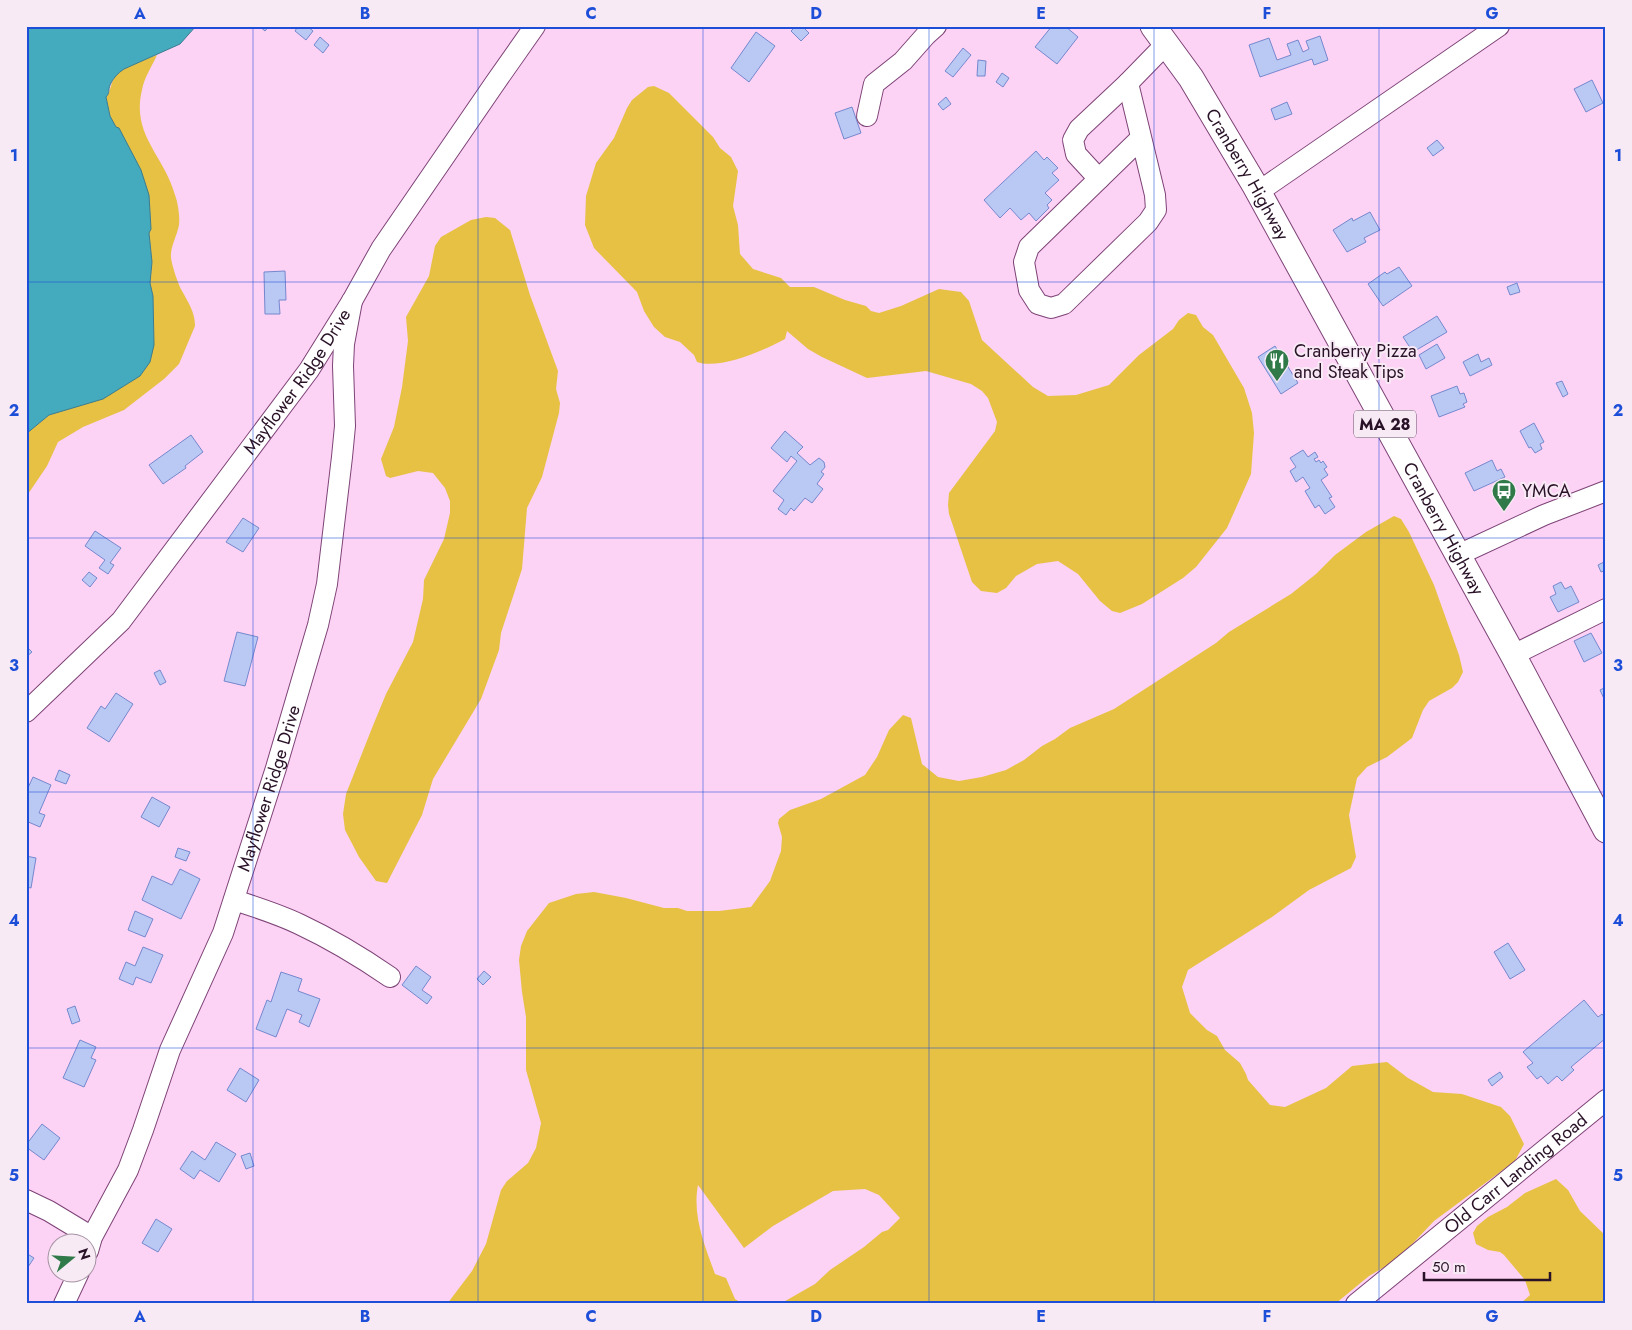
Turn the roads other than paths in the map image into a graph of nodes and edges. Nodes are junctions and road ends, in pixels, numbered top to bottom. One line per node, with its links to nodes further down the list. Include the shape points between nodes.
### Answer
1 (535, 26): 10 (street, Mayflower Ridge Drive, via 381,249)
2 (936, 26): 6 (street, via 903,61 874,84)
3 (1499, 26): 9 (street)
4 (1159, 35): 5 (street); 9 (main road, Cranberry Highway / MA 28, via 1191,78)
5 (1128, 83): 7 (street); 8 (street, via 1079,129 1073,140 1076,154)
6 (867, 116)
7 (1141, 138): 8 (street); 8 (street, via 1156,210 1148,222 1064,304 1051,308 1038,304 1029,290 1024,262 1029,246)
8 (1099, 179)
9 (1258, 192): 12 (main road, Cranberry Highway / MA 28)
10 (352, 301): 15 (street, Mayflower Ridge Drive, via 309,370 140,598 91,651); 17 (street, Mayflower Ridge Drive, via 344,344 345,426 327,584 316,633)
11 (1606, 491): 12 (street, via 1544,515)
12 (1458, 555): 14 (main road, Cranberry Highway / MA 28)
13 (1606, 609): 14 (street)
14 (1513, 655): 16 (main road, Cranberry Highway / MA 28)
15 (26, 712)
16 (1606, 830)
17 (234, 900): 18 (street, via 314,931); 22 (street, Mayflower Ridge Drive, via 215,952 170,1050 128,1170)
18 (390, 977)
19 (1606, 1100): 25 (street, Old Carr Landing Road)
20 (26, 1200): 21 (street, via 49,1211)
21 (75, 1232)
22 (96, 1232)
23 (74, 1282): 24 (street)
24 (64, 1304)
25 (1356, 1304)

